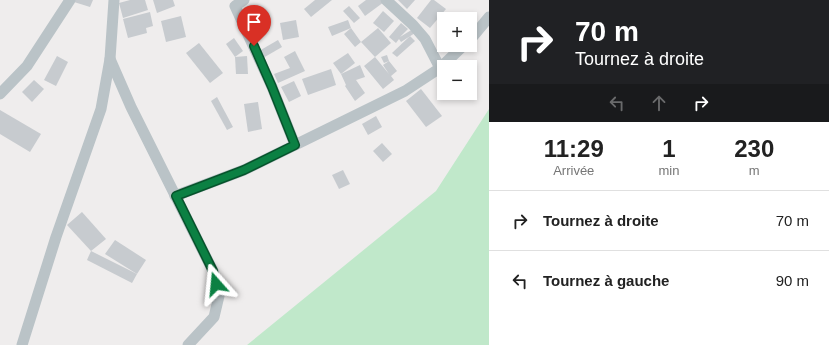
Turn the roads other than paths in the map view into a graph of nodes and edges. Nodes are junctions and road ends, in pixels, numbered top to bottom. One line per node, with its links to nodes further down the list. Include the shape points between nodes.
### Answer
1 (70, 0): 12 (street, via 27,66)
2 (114, 0): 8 (street)
3 (244, 0): 13 (street, via 235,6)
4 (386, 0): 10 (street, via 425,39)
5 (489, 17): 6 (street)
6 (477, 32)
7 (457, 52): 9 (street)
8 (110, 59): 14 (street); 15 (street, via 101,109 56,237)
9 (448, 60)
10 (437, 62)
11 (437, 70): 13 (street, via 405,91)
12 (0, 94)
13 (295, 145): 14 (street, via 244,170)
14 (176, 196): 16 (street, via 213,271 219,296 214,317)
15 (22, 345)
16 (188, 345)

